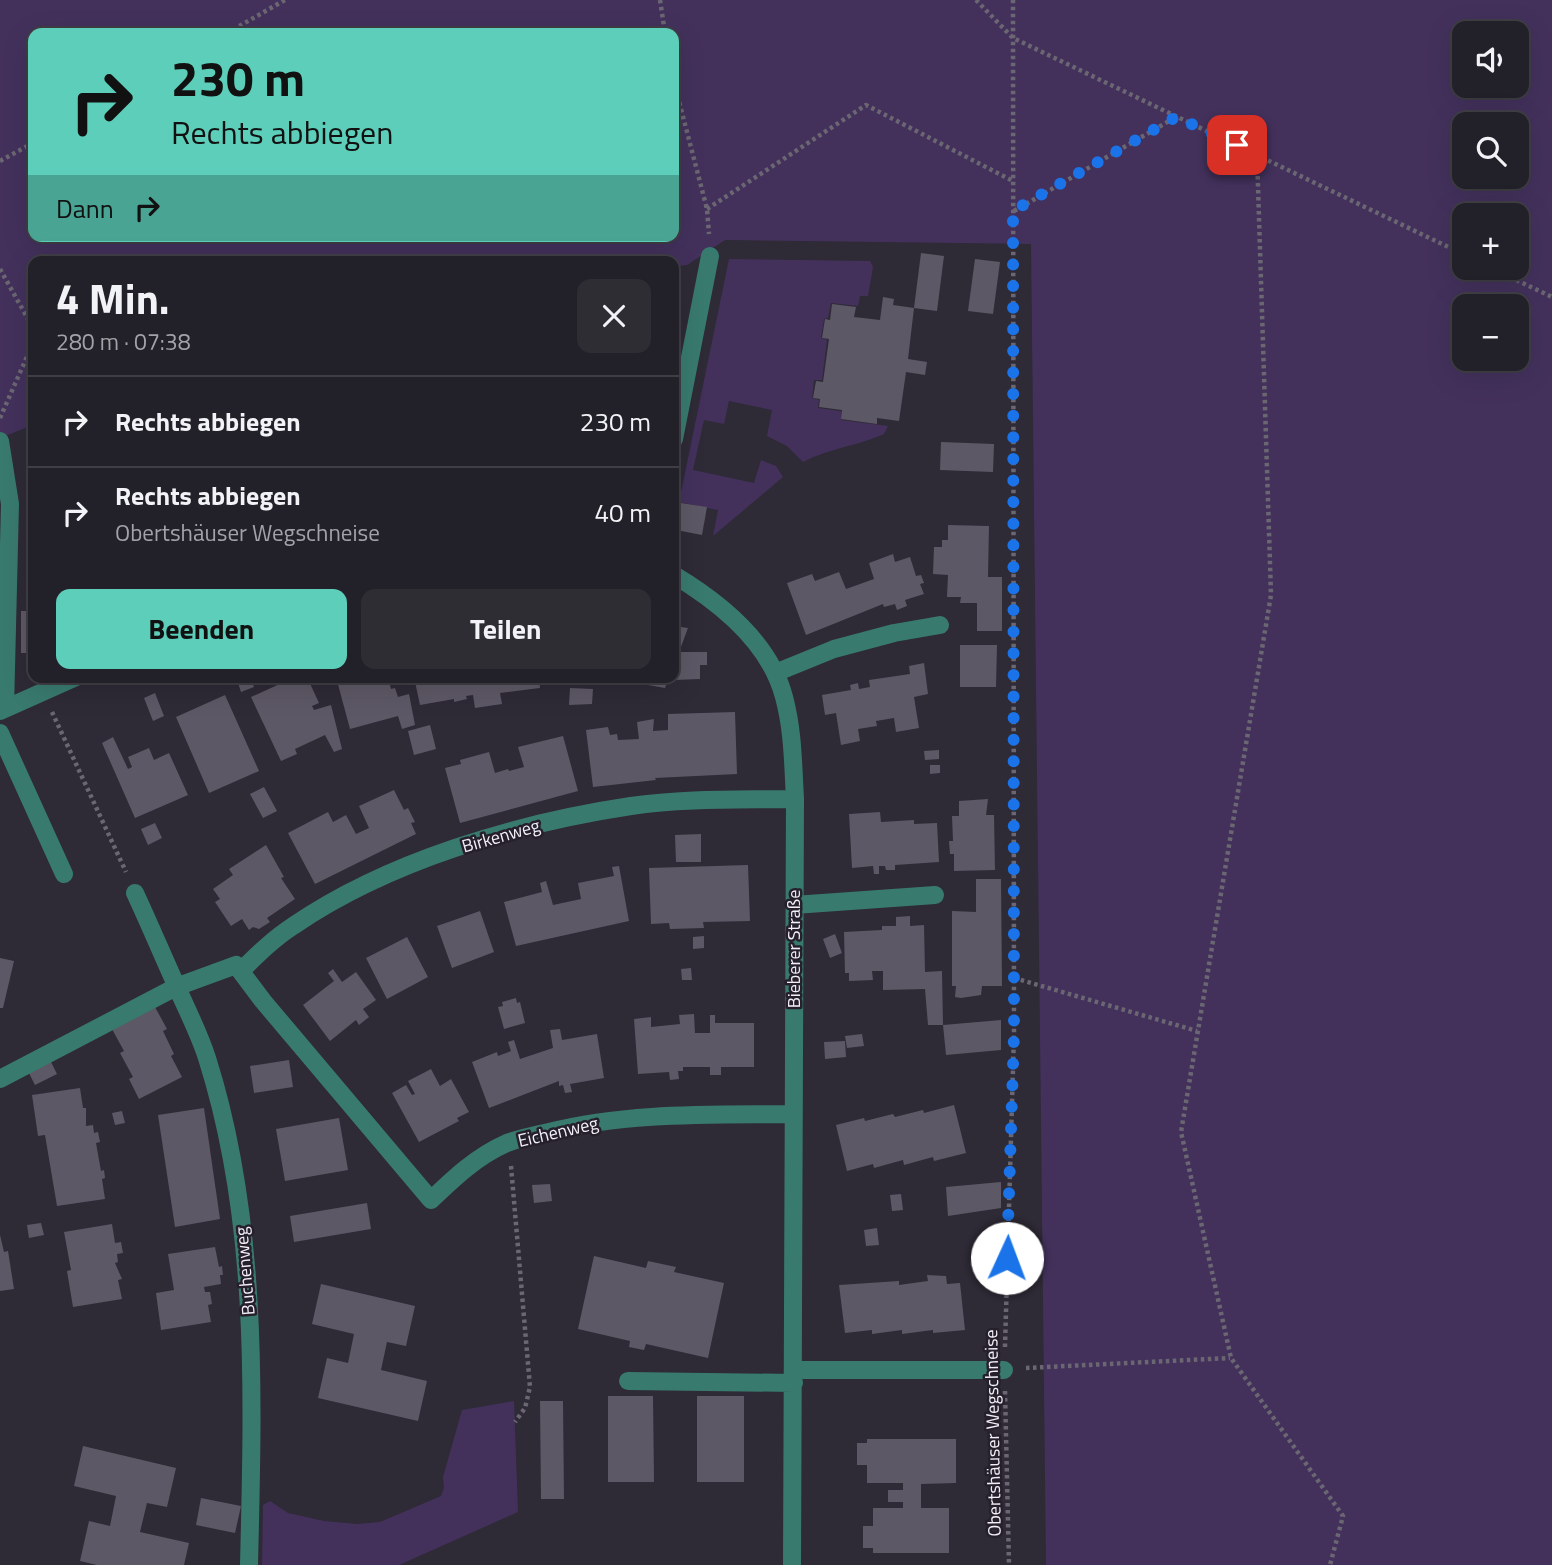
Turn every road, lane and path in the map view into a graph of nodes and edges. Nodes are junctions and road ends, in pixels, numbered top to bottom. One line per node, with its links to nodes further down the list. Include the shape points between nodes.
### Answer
1 (285, 0): 5 (path)
2 (660, 0): 6 (path)
3 (976, 0): 7 (path)
4 (1013, 0): 7 (path, Obertshäuser Wegschneise)
5 (236, 28)
6 (665, 28)
7 (1013, 38): 9 (path); 13 (path, Obertshäuser Wegschneise)
8 (679, 101): 14 (path)
9 (1176, 117): 11 (path); 15 (path)
10 (28, 146): 12 (path)
11 (1257, 155): 16 (path); 41 (path, via 1271,595)
12 (0, 161)
13 (1013, 181): 14 (path, via 866,105); 15 (path, Obertshäuser Wegschneise)
14 (707, 208): 17 (path)
15 (1013, 211): 39 (path, Obertshäuser Wegschneise)
16 (1452, 249)
17 (710, 256): 23 (street)
18 (0, 269): 21 (path)
19 (1516, 280): 20 (path)
20 (1552, 297)
21 (28, 319)
22 (28, 354): 24 (path)
23 (679, 414)
24 (0, 418)
25 (0, 441): 31 (street, via 10,504)
26 (679, 578): 28 (street, Bieberer Straße, via 734,620)
27 (940, 625): 28 (street, via 834,649)
28 (775, 673): 33 (street, Bieberer Straße, via 792,735)
29 (63, 683): 31 (street)
30 (48, 702): 35 (path)
31 (3, 710)
32 (0, 733): 34 (street)
33 (795, 799): 37 (street, Bieberer Straße); 38 (street, Birkenweg, via 630,806 475,843 414,863 329,904 266,946)
34 (64, 874)
35 (135, 892): 40 (street, Buchenweg)
36 (935, 895): 37 (street)
37 (794, 905): 43 (street, Bieberer Straße)
38 (241, 971): 40 (street, via 236,965); 44 (street, Eichenweg, via 431,1200 457,1175)
39 (1014, 978): 41 (path); 46 (path, Obertshäuser Wegschneise)
40 (176, 987): 42 (street); 50 (street, Buchenweg, via 207,1058 231,1153 239,1208 253,1382)
41 (1197, 1031): 45 (path, via 1181,1132)
42 (0, 1079)
43 (793, 1114): 44 (street, Eichenweg, via 654,1116 570,1126); 47 (street, Bieberer Straße)
44 (509, 1143): 49 (path, via 530,1387 530,1397)
45 (1231, 1358): 46 (path); 53 (path, via 1343,1516)
46 (1004, 1370): 47 (street); 52 (path, Obertshäuser Wegschneise)
47 (794, 1377): 48 (street); 51 (street, Bieberer Straße)
48 (628, 1381)
49 (515, 1422)
50 (249, 1565)
51 (792, 1565)
52 (1009, 1565)
53 (1330, 1565)

